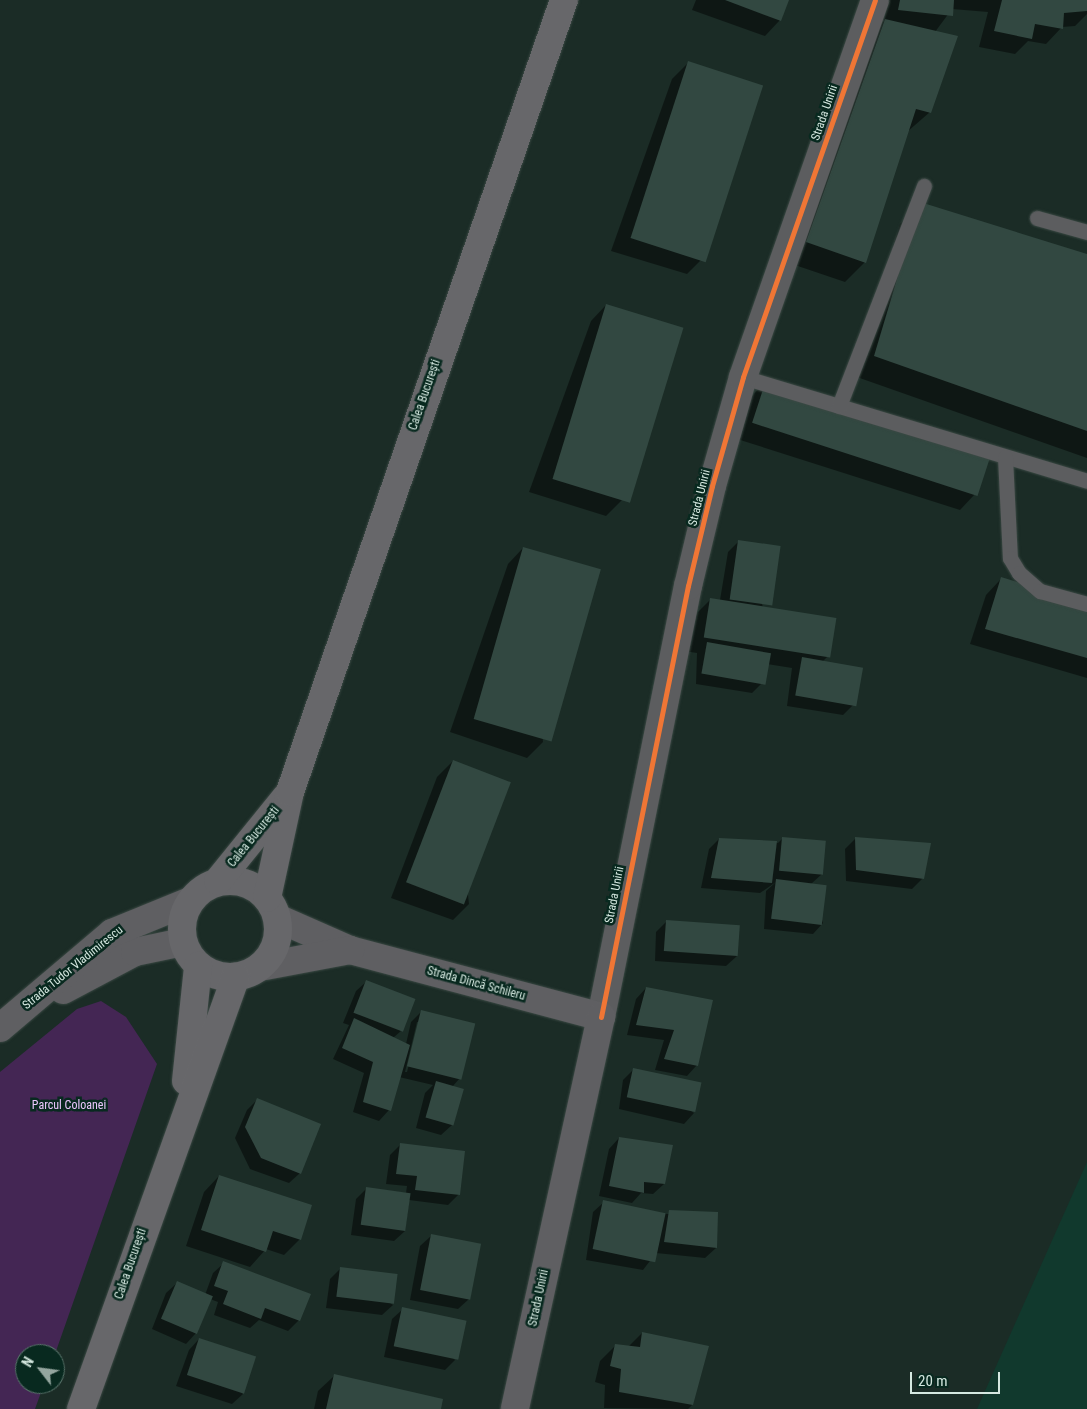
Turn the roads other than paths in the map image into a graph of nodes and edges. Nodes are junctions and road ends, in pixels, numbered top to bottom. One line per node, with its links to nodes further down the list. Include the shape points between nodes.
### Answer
1 (564, 0): 11 (main road, Calea București)
2 (875, 0): 6 (street, Strada Unirii)
3 (924, 186): 7 (lane)
4 (1037, 218): 5 (lane)
5 (1087, 232)
6 (744, 377): 7 (lane); 19 (street, Strada Unirii, via 688,586)
7 (839, 406): 8 (lane)
8 (1005, 457): 9 (lane); 10 (lane, via 1010,558 1019,573 1040,591)
9 (1087, 481)
10 (1087, 604)
11 (290, 792): 12 (main road, Calea București); 14 (main road, Calea București)
12 (218, 881): 13 (main road, Calea București); 14 (main road, Calea București, via 253,886)
13 (190, 901): 15 (main road, via 181,928); 20 (main road, Strada Tudor Vladimirescu, via 112,933)
14 (272, 908): 16 (main road, Strada Dincă Schileru); 18 (main road, Calea București, via 276,945)
15 (183, 942): 17 (main road); 20 (main road, Strada Tudor Vladimirescu, via 118,960)
16 (350, 950): 18 (main road, Strada Dincă Schileru); 19 (main road, Strada Dincă Schileru)
17 (198, 966): 18 (main road, via 222,977); 21 (main road, Calea București)
18 (248, 972): 21 (main road, Calea București)
19 (601, 1017): 23 (main road, Strada Unirii)
20 (7, 1023)
21 (182, 1120): 22 (main road, Calea București)
22 (81, 1409)
23 (515, 1409)

